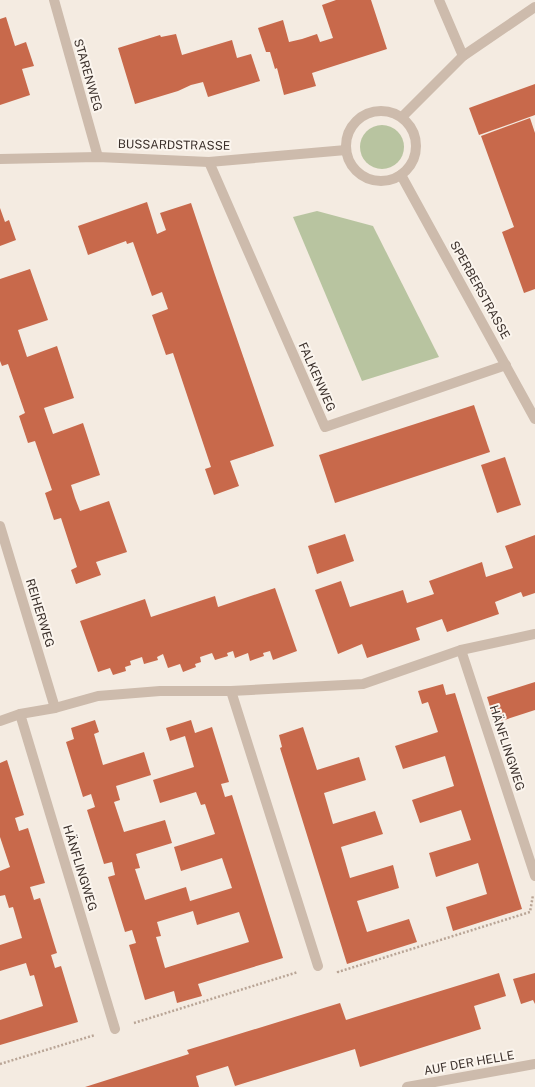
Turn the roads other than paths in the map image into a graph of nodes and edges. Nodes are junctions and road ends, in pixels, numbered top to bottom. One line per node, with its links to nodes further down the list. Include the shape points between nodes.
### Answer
1 (54, 0): 7 (street, STARENWEG)
2 (439, 0): 4 (street)
3 (535, 7): 4 (street)
4 (462, 56): 5 (street)
5 (402, 117): 6 (street, via 391,112 368,113 351,128); 10 (street, via 415,135 416,146 409,167)
6 (346, 150): 9 (street, BUSSARDSTRASSE); 10 (street, via 350,162 367,178 379,181)
7 (98, 157): 8 (street, BUSSARDSTRASSE); 9 (street, BUSSARDSTRASSE)
8 (0, 159)
9 (209, 162): 11 (street, FALKENWEG, via 325,428)
10 (401, 175): 11 (street, SPERBERSTRASSE)
11 (506, 365): 12 (street, SPERBERSTRASSE)
12 (535, 419)
13 (0, 526): 17 (street, REIHERWEG)
14 (535, 634): 15 (street)
15 (461, 650): 16 (street, via 363,684); 20 (street, HÄNFLINGWEG)
16 (231, 691): 17 (street, via 160,691 98,696); 21 (street)
17 (55, 708): 18 (street)
18 (20, 714): 19 (street); 22 (street, HÄNFLINGWEG)
19 (0, 721)
20 (535, 876)
21 (318, 966)
22 (114, 1029)
23 (535, 1064): 24 (street, AUF DER HELLE)
24 (407, 1087)

